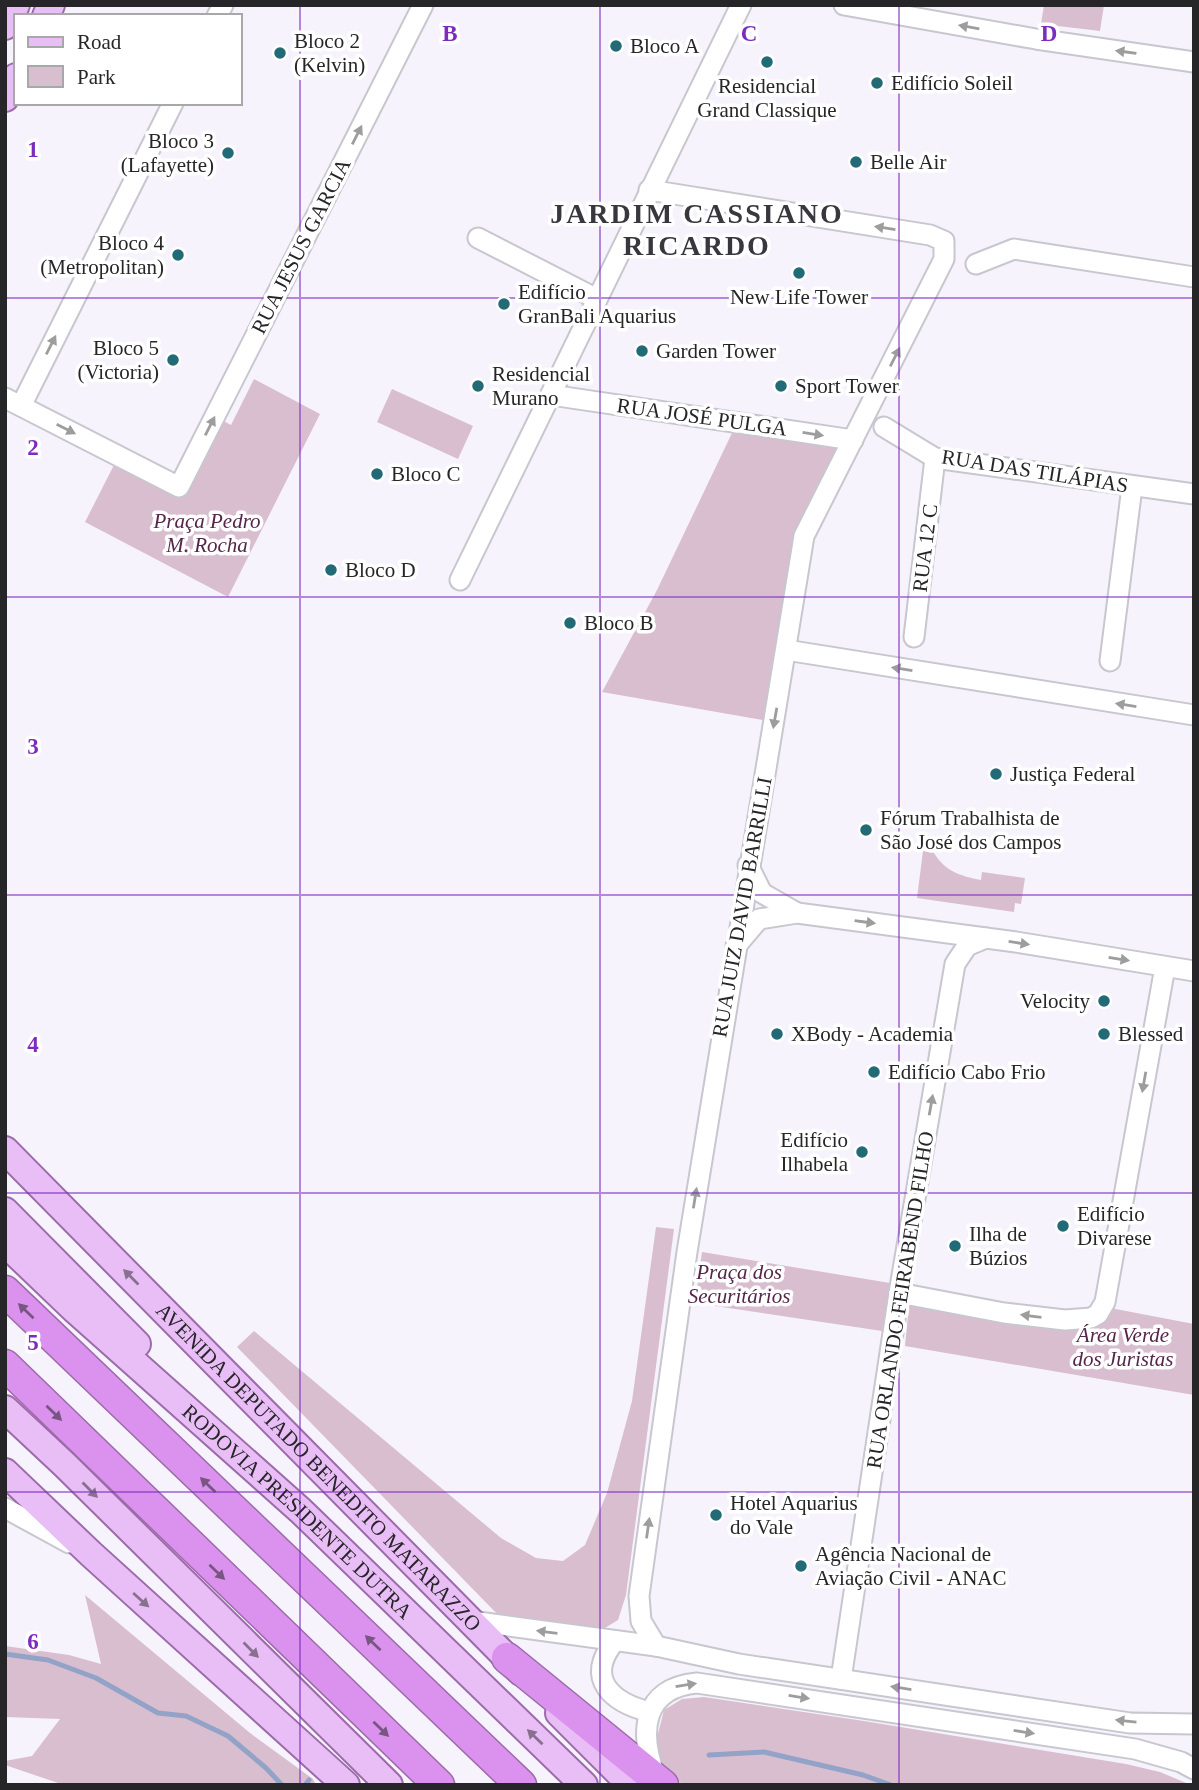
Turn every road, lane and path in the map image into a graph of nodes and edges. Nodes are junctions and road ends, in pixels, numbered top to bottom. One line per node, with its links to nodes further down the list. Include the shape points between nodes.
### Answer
1 (16, 5): 5 (main road)
2 (423, 5): 16 (street, RUA JESUS GARCIA, one-way to 2, via 179,487)
3 (741, 5): 10 (street)
4 (844, 5): 6 (street, one-way to 4)
5 (5, 26)
6 (1194, 62)
7 (14, 81): 8 (main road)
8 (5, 98)
9 (172, 105): 16 (street, one-way to 9)
10 (649, 190): 14 (street); 18 (street, RUA JUIZ DAVID BARRILLI, one-way to 10, via 944,259 944,241 930,235)
11 (478, 238): 14 (street)
12 (976, 264): 13 (street, via 1014,249)
13 (1194, 277)
14 (597, 299): 15 (street)
15 (551, 395): 18 (street, RUA JOSÉ PULGA, one-way to 18); 22 (street)
16 (13, 402)
17 (884, 427): 19 (street, RUA DAS TILÁPIAS)
18 (853, 440): 24 (street, RUA JUIZ DAVID BARRILLI, via 804,536)
19 (935, 458): 20 (street, RUA DAS TILÁPIAS); 23 (street, RUA 12 C)
20 (1132, 486): 21 (street, RUA DAS TILÁPIAS); 25 (street)
21 (1194, 494)
22 (460, 580)
23 (914, 637)
24 (786, 650): 26 (street, one-way to 24); 27 (street, RUA JUIZ DAVID BARRILLI, one-way to 27)
25 (1110, 661)
26 (1194, 715)
27 (748, 865): 28 (street, via 762,893); 30 (street, RUA JUIZ DAVID BARRILLI)
28 (797, 913): 29 (street, one-way to 29); 30 (street, via 759,919)
29 (986, 939): 31 (street, one-way to 31); 37 (street, RUA ORLANDO FEIRABEND FILHO, one-way to 29, via 956,964 967,946)
30 (735, 946): 46 (street, RUA JUIZ DAVID BARRILLI, one-way to 30, via 641,1621 639,1596)
31 (1165, 967): 32 (street); 37 (street, one-way to 37, via 1105,1302 1098,1314 1082,1321 1056,1319)
32 (1194, 971)
33 (5, 1150): 44 (main road, AVENIDA DEPUTADO BENEDITO MATARAZZO, one-way to 33)
34 (5, 1211): 42 (main road)
35 (5, 1243): 42 (main road, RODOVIA PRESIDENTE DUTRA)
36 (5, 1291): 56 (highway, RODOVIA PRESIDENTE DUTRA, one-way to 36)
37 (900, 1293): 48 (street, RUA ORLANDO FEIRABEND FILHO)
38 (5, 1365): 55 (highway, one-way to 55)
39 (5, 1409): 54 (main road, one-way to 54)
40 (5, 1472): 43 (main road)
41 (5, 1508): 43 (street)
42 (301, 1511): 57 (main road, RODOVIA PRESIDENTE DUTRA, one-way to 42)
43 (90, 1554): 53 (main road, one-way to 53)
44 (471, 1621): 45 (street, one-way to 44); 47 (main road, AVENIDA DEPUTADO BENEDITO MATARAZZO)
45 (614, 1641): 46 (street); 49 (street, via 602,1664 606,1686 620,1702)
46 (656, 1646): 48 (street)
47 (508, 1658): 52 (highway)
48 (841, 1679): 50 (street, one-way to 48, via 1130,1723)
49 (650, 1712): 51 (street, one-way to 51, via 664,1692 679,1684 697,1683 1135,1749); 52 (street)
50 (1194, 1724)
51 (1194, 1769)
52 (650, 1783)
53 (346, 1785)
54 (389, 1785)
55 (439, 1785)
56 (522, 1785)
57 (584, 1785)

